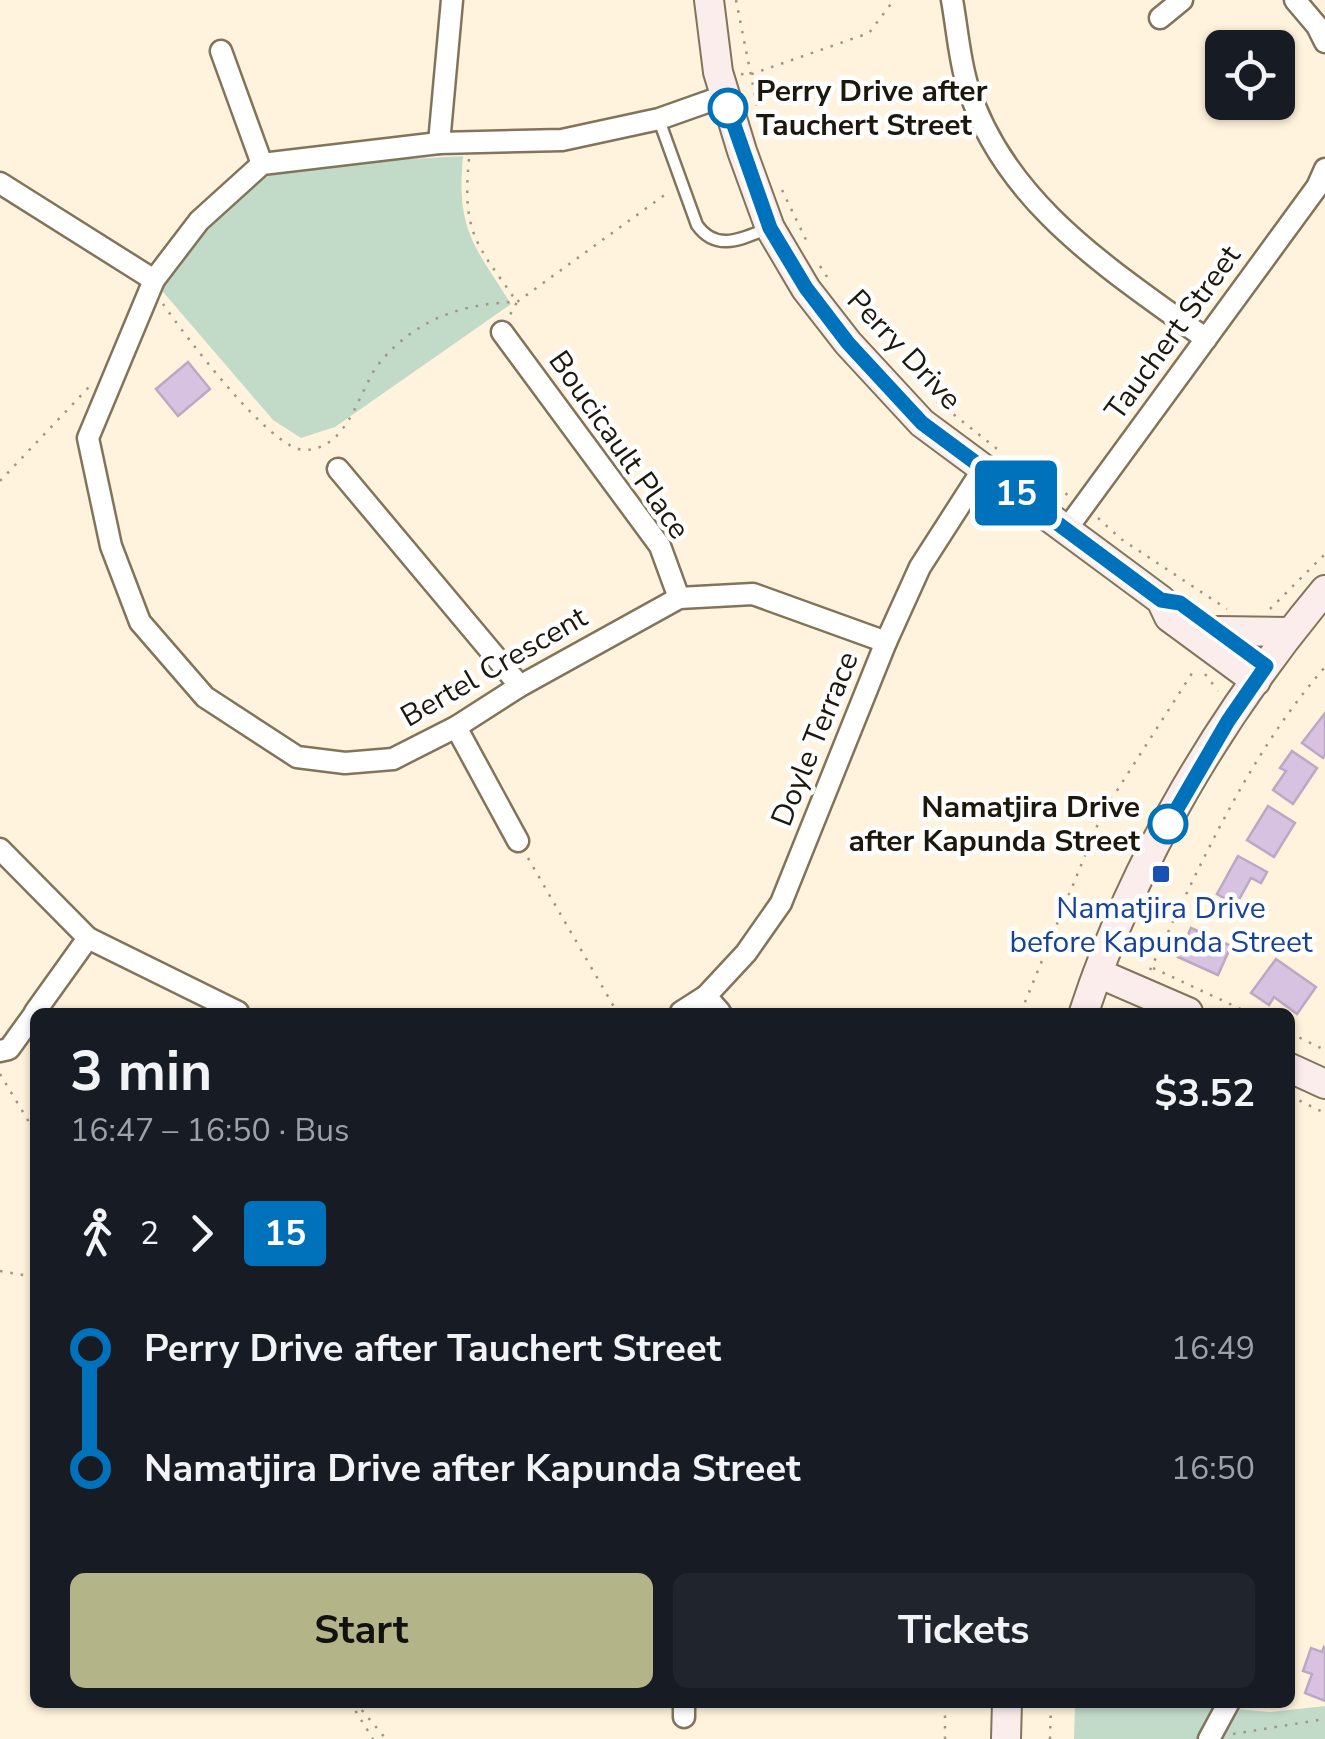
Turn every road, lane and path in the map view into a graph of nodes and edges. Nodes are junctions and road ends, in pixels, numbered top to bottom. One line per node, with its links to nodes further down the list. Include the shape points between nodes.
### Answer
1 (452, 0): 14 (street)
2 (709, 0): 12 (street, Perry Drive)
3 (736, 0): 11 (path)
4 (894, 0): 11 (path, via 870,33)
5 (952, 0): 27 (street, via 966,82 1018,182 1084,250)
6 (1182, 0): 8 (street)
7 (1295, 0): 9 (street)
8 (1160, 18)
9 (1325, 42)
10 (221, 50): 17 (street)
11 (749, 75): 16 (path)
12 (724, 96): 13 (street); 22 (street, Perry Drive)
13 (659, 119): 15 (street, via 562,140); 21 (lane)
14 (439, 143): 15 (street); 17 (street)
15 (471, 143): 25 (path, via 470,229)
16 (765, 146)
17 (262, 164): 23 (street, Bertel Crescent, via 200,220)
18 (1325, 169): 27 (street, Tauchert Street)
19 (776, 179): 24 (path)
20 (0, 182): 23 (street)
21 (682, 183): 22 (lane, via 704,235 740,241); 25 (path)
22 (770, 228): 30 (street, Perry Drive, via 848,343 922,423)
23 (154, 280): 25 (path, via 162,302 216,372 272,434 302,450 340,432 378,364 401,340 452,310); 46 (street, Bertel Crescent, via 88,438 111,546 140,622 205,697 297,757 393,759)
24 (834, 287)
25 (516, 302): 26 (path)
26 (502, 332): 37 (street, Boucicault Place, via 660,546)
27 (1206, 339): 33 (street, Tauchert Street)
28 (89, 386): 32 (path)
29 (922, 388): 33 (path)
30 (983, 468): 34 (street, Perry Drive); 41 (street, Doyle Terrace, via 920,567)
31 (338, 469): 44 (street)
32 (0, 482)
33 (1084, 506): 34 (street, Tauchert Street); 40 (path)
34 (1066, 530): 40 (street, Perry Drive, via 1161,600 1169,617)
35 (1325, 554): 38 (path)
36 (1325, 590): 39 (street)
37 (679, 598): 41 (street, Bertel Crescent, via 753,594); 44 (street, Bertel Crescent)
38 (1262, 617)
39 (1290, 632): 40 (street); 43 (street)
40 (1218, 636): 43 (street, Perry Drive); 45 (street); 55 (path, via 1102,814)
41 (886, 642): 51 (street, Doyle Terrace, via 782,904)
42 (1325, 667): 58 (path, via 1240,792 1152,967)
43 (1261, 673): 45 (street)
44 (520, 686): 46 (street, Bertel Crescent)
45 (1228, 721): 50 (street, via 1131,894)
46 (456, 728): 47 (street)
47 (518, 841): 54 (path)
48 (0, 848): 49 (street)
49 (88, 938): 52 (street); 53 (street)
50 (1092, 991): 56 (street); 57 (street)
51 (713, 1004)
52 (39, 1008)
53 (230, 1008)
54 (615, 1008)
55 (1022, 1008)
56 (1138, 1008)
57 (1170, 1008)
58 (1239, 1008)
59 (30, 1020): 62 (street, via 9,1049)
60 (1295, 1035): 61 (path)
61 (1325, 1050)
62 (0, 1051)
63 (0, 1074): 68 (path)
64 (1295, 1080): 66 (street)
65 (1295, 1084): 67 (path)
66 (1325, 1084)
67 (1325, 1113)
68 (30, 1124)
69 (0, 1271): 70 (path)
70 (30, 1276)
71 (356, 1708): 78 (path)
72 (358, 1708): 79 (path)
73 (945, 1708): 80 (path)
74 (1007, 1708): 81 (street)
75 (1051, 1708): 82 (path)
76 (1226, 1708): 83 (street)
77 (1325, 1719): 83 (path)
78 (373, 1739)
79 (386, 1739)
80 (945, 1739)
81 (1006, 1739)
82 (1050, 1739)
83 (1209, 1739)

